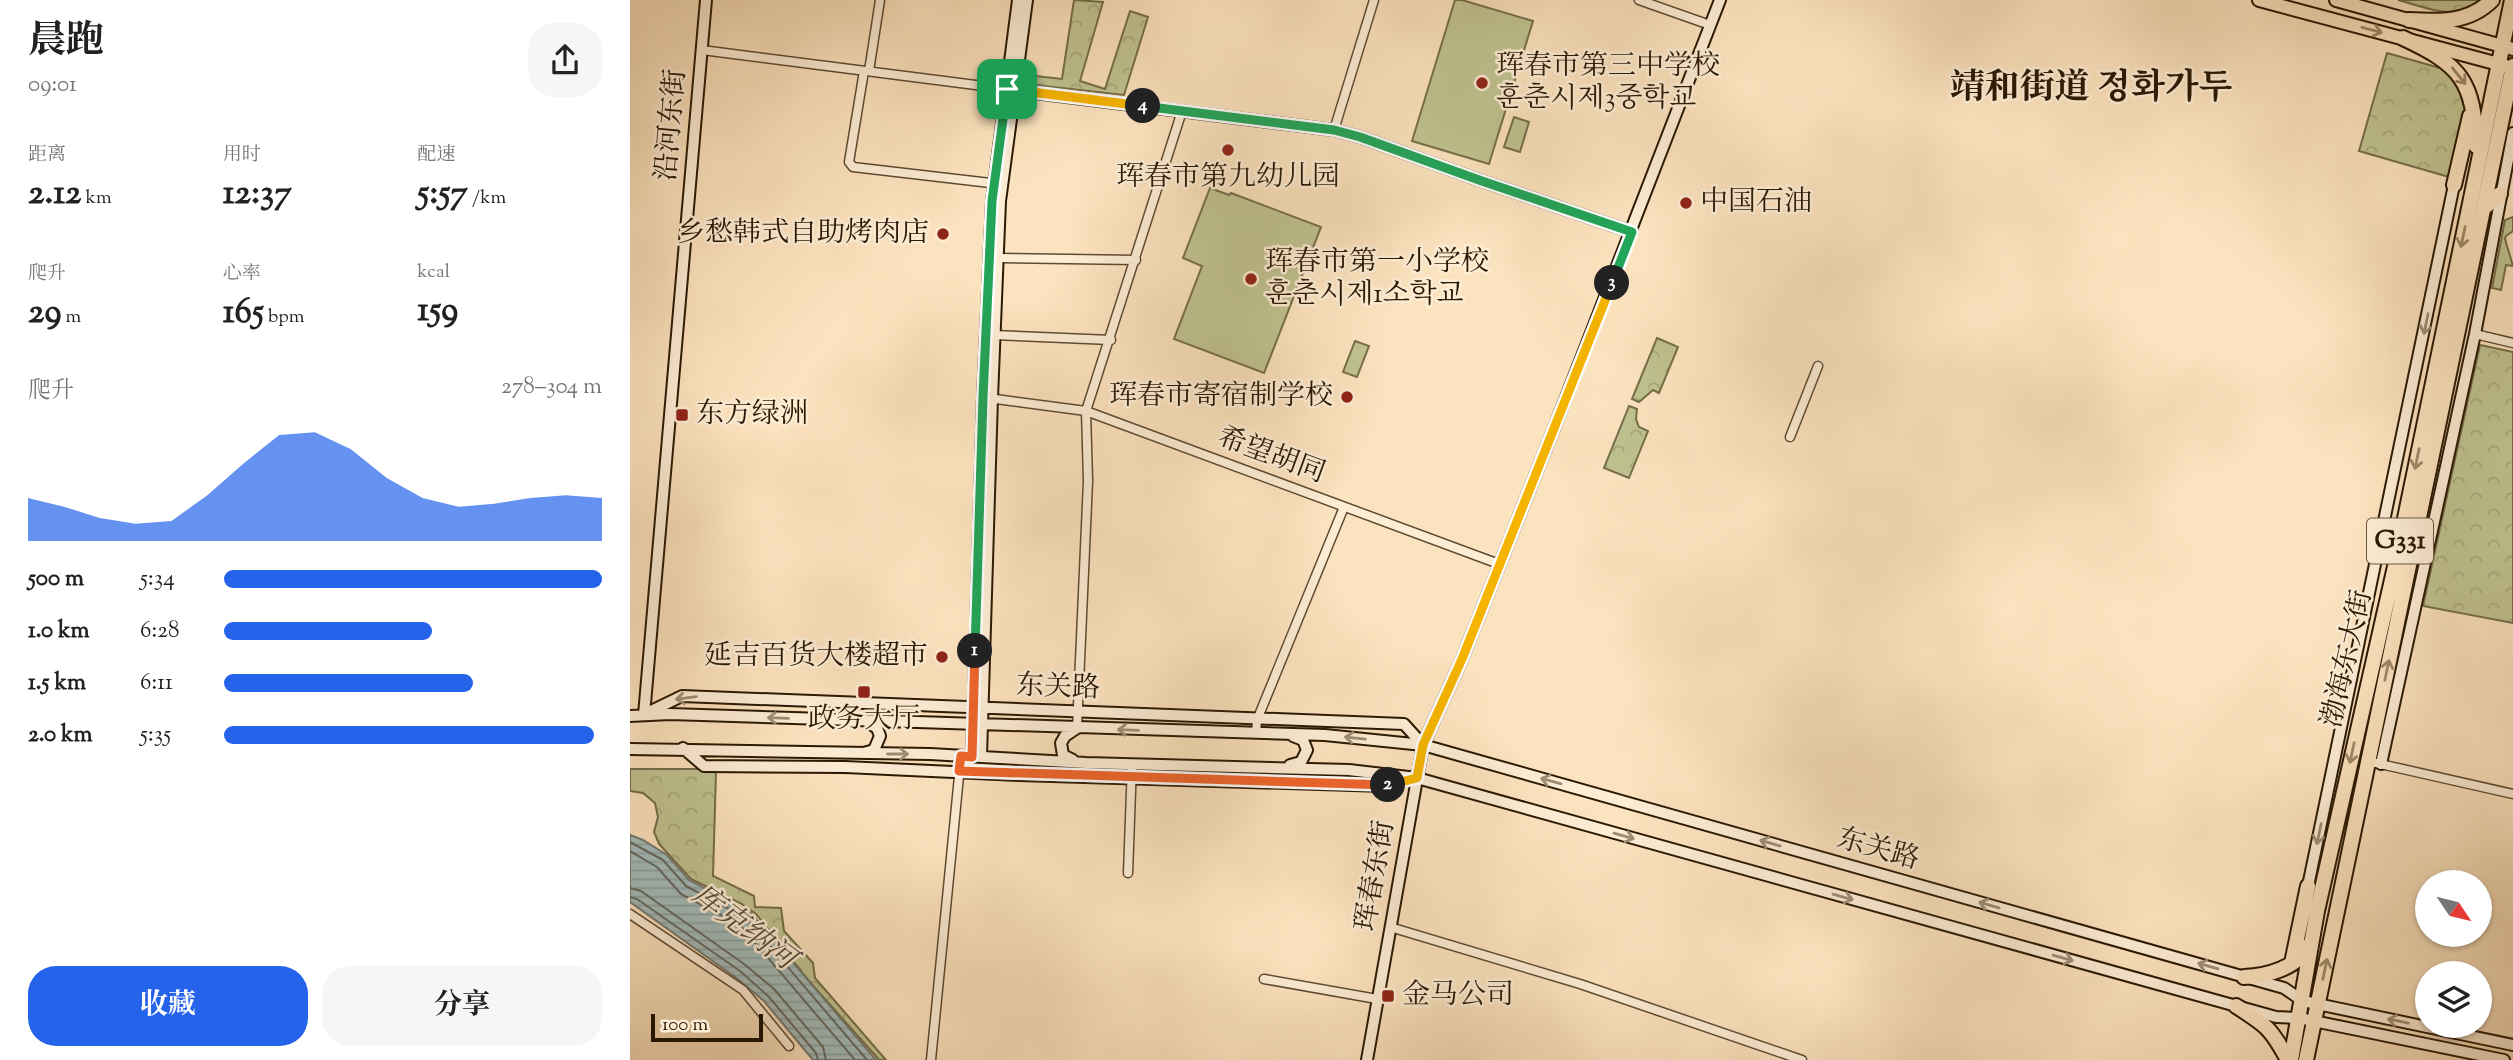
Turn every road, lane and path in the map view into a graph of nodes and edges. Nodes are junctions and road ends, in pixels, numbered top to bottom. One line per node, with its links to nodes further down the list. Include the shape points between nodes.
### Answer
1 (706, 0): 16 (main road, 沿河东街)
2 (880, 0): 18 (street)
3 (1018, 0): 19 (main road)
4 (1027, 0): 19 (main road)
5 (1374, 0): 22 (street)
6 (1639, 0): 13 (street)
7 (1720, 0): 13 (main road, 珲春东街)
8 (2259, 0): 14 (main road, one-way to 14)
9 (2336, 0): 12 (main road)
10 (2492, 0): 12 (highway, via 2470,15 2451,20)
11 (2512, 0): 15 (highway, G331)
12 (2409, 20): 15 (main road)
13 (1710, 25): 29 (main road, 珲春东街)
14 (2403, 38): 17 (main road); 20 (highway, one-way to 20, via 2434,52 2456,70)
15 (2508, 47): 17 (highway, G331)
16 (702, 50): 18 (street); 44 (main road, 沿河东街)
17 (2509, 67): 24 (highway, 渤海东大街 / G331); 28 (highway, 渤海东大街 / G331)
18 (867, 71): 19 (street); 25 (street, via 849,162 853,167)
19 (1011, 90): 21 (main road); 25 (main road)
20 (2473, 105): 24 (highway); 26 (highway)
21 (1182, 111): 22 (main road); 31 (street)
22 (1334, 130): 29 (main road)
23 (2513, 133): 27 (main road, 渤海东大街)
24 (2477, 170): 67 (highway, 渤海东大街 / G331, one-way to 67)
25 (999, 184): 30 (main road); 37 (main road)
26 (2454, 184): 66 (main road, 渤海东大街, one-way to 66)
27 (2500, 194): 28 (highway); 32 (main road, 渤海东大街)
28 (2484, 208): 58 (highway, 渤海东大街 / G331, one-way to 28)
29 (1632, 232): 41 (main road, 珲春东街)
30 (998, 258): 31 (street); 33 (main road)
31 (1136, 260): 34 (street)
32 (2475, 334): 35 (street); 58 (main road, 渤海东大街)
33 (994, 335): 34 (street); 37 (main road)
34 (1111, 340): 38 (street)
35 (2513, 343)
36 (1818, 366): 39 (street)
37 (987, 398): 38 (street, 希望胡同); 42 (main road)
38 (1086, 411): 40 (street, 希望胡同); 43 (street, via 1088,481)
39 (1790, 437)
40 (1344, 507): 41 (street, 希望胡同); 46 (street)
41 (1499, 564): 52 (main road, 珲春东街)
42 (978, 708): 43 (main road, 东关路); 44 (main road, 东关路, one-way to 44, via 682,696); 48 (main road)
43 (1077, 711): 46 (main road, 东关路); 49 (street)
44 (644, 715): 45 (main road, 东关路); 47 (main road, 东关路, one-way to 44)
45 (630, 716)
46 (1258, 718): 50 (street); 52 (main road, 东关路, via 1404,724)
47 (860, 720): 48 (main road, 东关路); 55 (main road, via 877,728 879,741 869,752)
48 (977, 724): 49 (main road, 东关路); 56 (main road)
49 (1077, 728): 50 (main road, 东关路, one-way to 49); 57 (main road, via 1063,740 1062,751 1070,760)
50 (1256, 733): 51 (main road, 东关路)
51 (1283, 734): 52 (main road, 东关路, one-way to 51); 60 (main road, via 1303,740 1307,750 1301,762)
52 (1423, 745): 63 (main road, 珲春东街); 73 (main road, 东关路, one-way to 52)
53 (683, 748): 54 (main road, 东关路); 55 (main road, 东关路); 61 (main road, 东关路, via 704,766)
54 (630, 749)
55 (854, 754): 56 (main road, 东关路, one-way to 56)
56 (971, 756): 57 (main road, 东关路); 61 (street)
57 (1086, 763): 59 (main road, 东关路)
58 (2374, 763): 64 (street); 69 (highway, 渤海东大街 / G331)
59 (1132, 764): 60 (main road, 东关路); 62 (street)
60 (1277, 768): 63 (main road, 东关路)
61 (959, 771): 62 (main road, 东关路); 81 (street)
62 (1132, 778): 63 (main road, 东关路, via 1384,786); 65 (street)
63 (1417, 778): 70 (main road, 珲春东街); 77 (main road, 东关路, one-way to 77)
64 (2513, 794)
65 (1128, 873)
66 (2308, 886): 72 (highway)
67 (2318, 911): 69 (highway); 71 (highway, 渤海东大街 / G331)
68 (630, 914): 80 (street, via 743,990)
69 (2336, 915): 76 (highway, 渤海东大街 / G331, one-way to 69)
70 (1390, 927): 75 (main road, 珲春东街); 83 (street, via 1580,984)
71 (2312, 937): 72 (highway, via 2307,950); 76 (highway, 渤海东大街 / G331)
72 (2292, 962): 73 (highway, via 2266,976)
73 (2244, 976): 76 (main road, 东关路)
74 (1264, 979): 75 (street)
75 (1377, 999): 82 (main road, 珲春东街)
76 (2310, 1002): 78 (highway, 渤海东大街 / G331); 79 (main road, 东关路, one-way to 76)
77 (2236, 1006): 78 (main road, 东关路, via 2276,1017); 84 (highway, via 2274,1034)
78 (2307, 1019): 84 (highway, 渤海东大街 / G331); 85 (highway, 渤海东大街 / G331); 86 (main road, 东关路)
79 (2513, 1045)
80 (789, 1046)
81 (931, 1060)
82 (1367, 1060)
83 (1802, 1060)
84 (2289, 1060)
85 (2306, 1060)
86 (2504, 1060)

